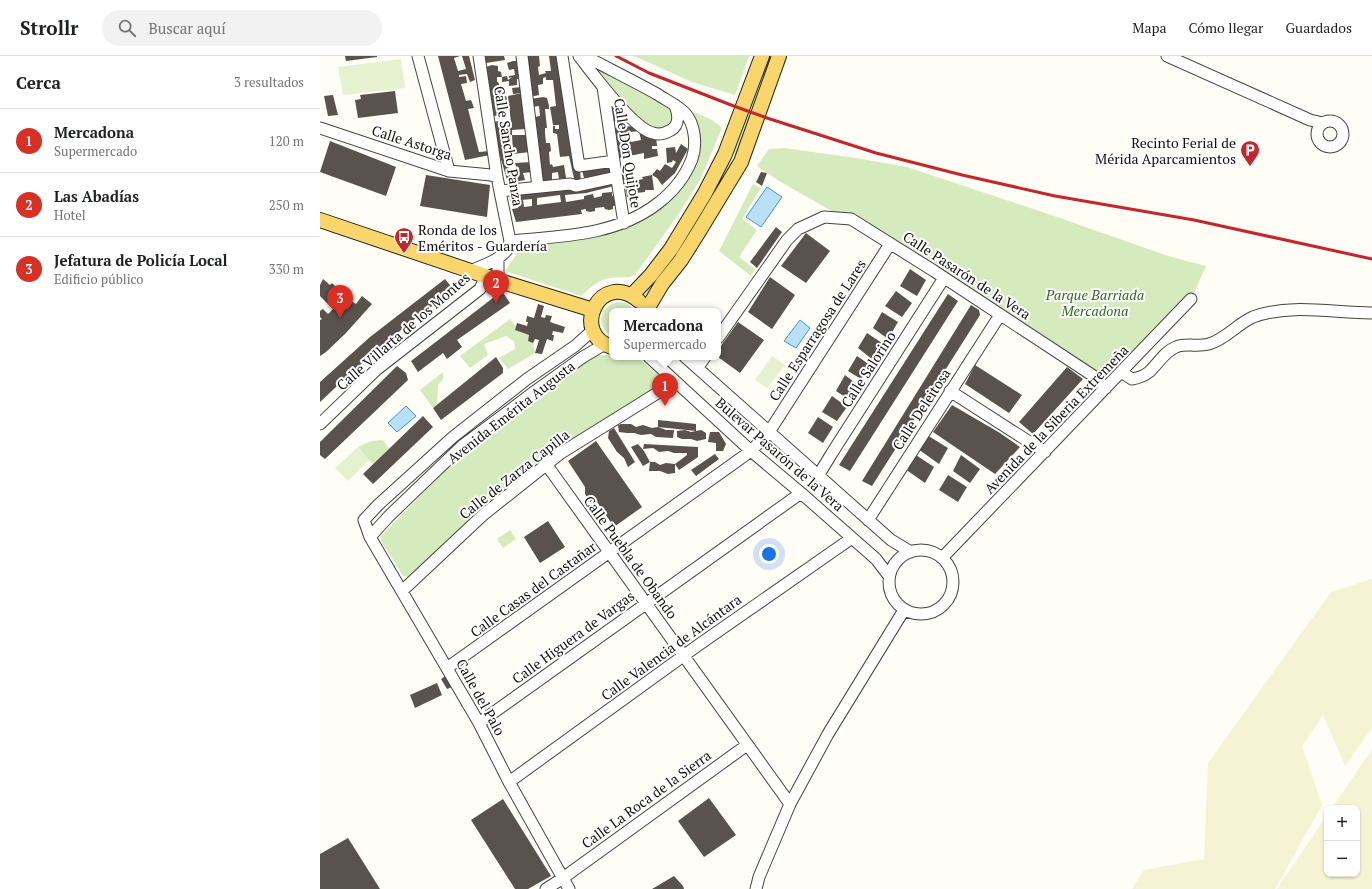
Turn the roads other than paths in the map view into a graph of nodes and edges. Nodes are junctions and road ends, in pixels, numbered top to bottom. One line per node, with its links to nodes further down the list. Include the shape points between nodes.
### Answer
1 (418, 56): 15 (street)
2 (479, 56): 16 (street, Calle Sancho Panza)
3 (522, 56): 18 (street)
4 (562, 56): 14 (street, via 579,166)
5 (579, 56): 10 (street)
6 (585, 56): 11 (street)
7 (762, 56): 28 (main road, via 725,154 705,193 670,249)
8 (779, 56): 31 (main road, via 741,162 681,260)
9 (1167, 56): 12 (street, via 1310,120)
10 (603, 87): 11 (street, via 637,125 652,133 663,134 673,130 678,114); 14 (street, Calle Don Quijote)
11 (675, 105): 21 (street, via 690,121 695,137 694,154 688,168 667,196 645,213)
12 (1322, 122)
13 (320, 128): 15 (street, Calle Astorga)
14 (614, 160): 21 (street, Calle Don Quijote)
15 (449, 171): 16 (street, Calle Astorga)
16 (497, 177): 19 (street, Calle Sancho Panza)
17 (613, 178): 18 (street, via 576,186 570,184)
18 (538, 187): 19 (street)
19 (500, 191): 22 (street, Calle Sancho Panza)
20 (320, 220): 25 (main road)
21 (624, 223): 22 (street, via 592,233)
22 (510, 241): 24 (street, via 508,250)
23 (890, 244): 27 (street, Calle Pasarón de la Vera); 36 (street, Calle Pasarón de la Vera, via 851,219 824,217 798,230 787,240); 47 (street, Calle Esparragosa de Lares)
24 (498, 258): 25 (street); 26 (street)
25 (470, 271): 26 (main road)
26 (492, 278): 32 (main road); 46 (street, Calle Villarta de los Montes, via 376,370)
27 (944, 278): 34 (street, Calle Pasarón de la Vera); 51 (street, Calle Salorino)
28 (632, 295): 30 (main road); 32 (main road, via 617,292 609,294 602,297)
29 (1191, 299): 42 (street, Avenida de la Siberia Extremeña)
30 (644, 308)
31 (648, 308)
32 (593, 310): 35 (main road)
33 (1372, 313): 42 (street, via 1300,309 1275,312 1253,318 1237,326 1224,338 1209,344 1174,347 1140,378 1132,379)
34 (1000, 315): 44 (street, Calle Pasarón de la Vera, via 1092,375); 45 (street, Calle Deleitosa)
35 (593, 330): 37 (main road, via 598,338); 53 (street, Avenida Emérita Augusta, via 453,437)
36 (721, 334)
37 (608, 345): 55 (street, Avenida Emérita Augusta, via 583,357 462,446)
38 (651, 360): 43 (street, Bulevar Pasarón de la Vera)
39 (689, 360): 41 (street, Bulevar Pasarón de la Vera)
40 (703, 360): 41 (street)
41 (698, 367): 47 (street, Bulevar Pasarón de la Vera)
42 (1121, 372): 44 (street, Avenida de la Siberia Extremeña)
43 (675, 382): 48 (street, Bulevar Pasarón de la Vera); 50 (street, Calle de Zarza Capilla)
44 (1106, 388): 49 (street, Avenida de la Siberia Extremeña)
45 (950, 392): 49 (street); 54 (street, Calle Deleitosa)
46 (320, 424)
47 (769, 432): 48 (street, Calle Casas del Castañar); 51 (street, Bulevar Pasarón de la Vera)
48 (751, 451): 52 (street, Bulevar Pasarón de la Vera); 58 (street, Calle Casas del Castañar)
49 (1045, 452): 59 (street, Avenida de la Siberia Extremeña)
50 (546, 464): 58 (street, Calle Puebla de Obando); 61 (street, Calle de Zarza Capilla, via 483,515)
51 (818, 476): 54 (street, Bulevar Pasarón de la Vera)
52 (801, 492): 56 (street, Bulevar Pasarón de la Vera); 62 (street, Calle Higuera de Vargas)
53 (364, 520): 55 (street, Calle del Palo)
54 (868, 520): 57 (street, Bulevar Pasarón de la Vera, via 891,540)
55 (370, 536): 61 (street, Calle del Palo)
56 (852, 538): 60 (street, Bulevar Pasarón de la Vera, via 876,559); 64 (street, Calle Valencia de Alcántara)
57 (911, 552): 59 (street, via 922,550); 60 (street, via 901,557)
58 (610, 553): 62 (street, Calle Puebla de Obando); 65 (street, Calle Casas del Castañar)
59 (942, 558): 63 (street, via 949,567 952,578 952,589 948,599 936,611 925,614 914,614)
60 (890, 576): 63 (street, via 889,587 892,597)
61 (402, 590): 65 (street, Calle del Palo)
62 (646, 603): 64 (street, Calle Puebla de Obando); 66 (street, Calle Higuera de Vargas)
63 (904, 610): 69 (street, via 828,734)
64 (684, 656): 67 (street, Calle Puebla de Obando); 68 (street, Calle Valencia de Alcántara)
65 (447, 668): 66 (street, Calle del Palo)
66 (479, 723): 68 (street, Calle del Palo)
67 (747, 745): 69 (street, Calle Puebla de Obando); 70 (street, Calle La Roca de la Sierra)
68 (509, 782): 70 (street, Calle del Palo)
69 (790, 804): 73 (street)
70 (563, 878): 71 (street, Calle La Roca de la Sierra); 72 (street, Calle del Palo)
71 (546, 889)
72 (569, 889)
73 (756, 889)

